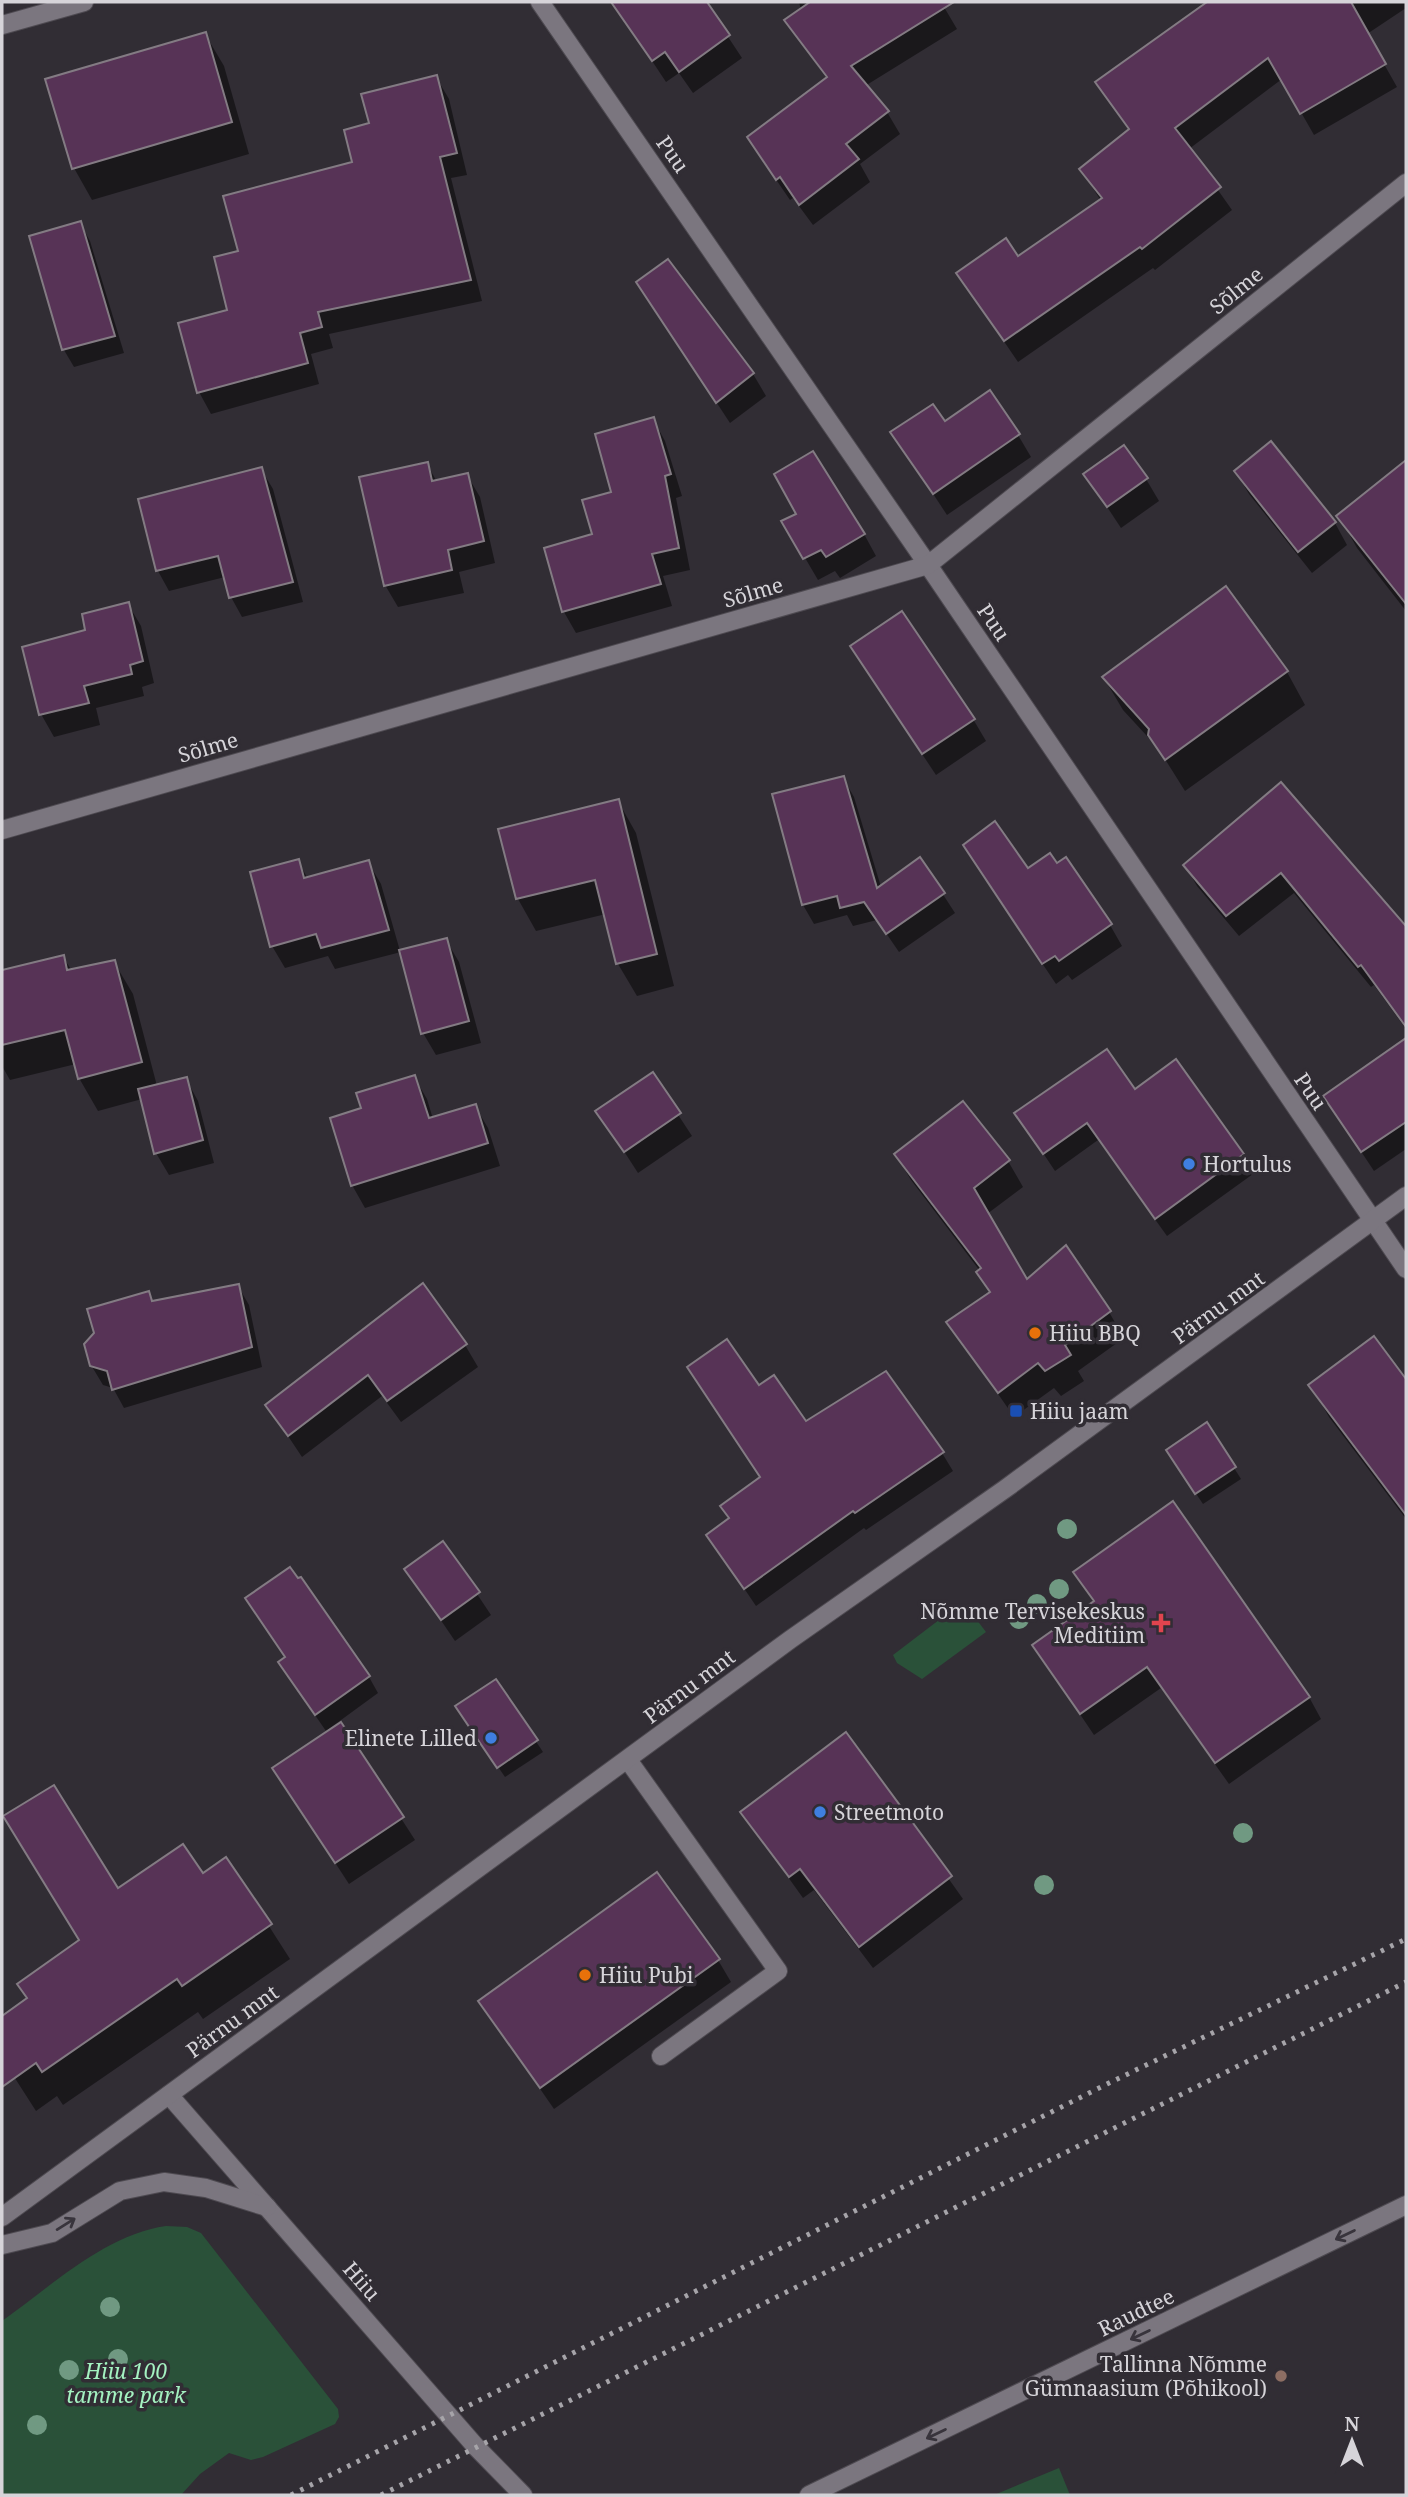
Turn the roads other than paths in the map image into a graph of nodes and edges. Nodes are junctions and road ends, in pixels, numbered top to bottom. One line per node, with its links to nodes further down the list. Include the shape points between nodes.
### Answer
1 (84, 2): 3 (street)
2 (540, 2): 5 (street, Puu)
3 (2, 25)
4 (1406, 183): 5 (street, Sõlme)
5 (928, 565): 6 (street, Sõlme); 8 (street, Puu)
6 (2, 830)
7 (1406, 1196): 8 (street, Pärnu mnt)
8 (1373, 1223): 9 (street, Puu); 10 (street, Pärnu mnt)
9 (1406, 1269)
10 (628, 1760): 11 (street, via 779,1970); 12 (street, Pärnu mnt)
11 (661, 2056)
12 (169, 2095): 14 (street, Hiiu); 15 (street, Pärnu mnt)
13 (1406, 2205): 18 (street, Raudtee, one-way to 18)
14 (267, 2207): 16 (street, one-way to 14, via 52,2233 120,2191 164,2182 206,2188); 17 (street, Hiiu)
15 (2, 2217)
16 (2, 2245)
17 (523, 2495)
18 (810, 2495)

